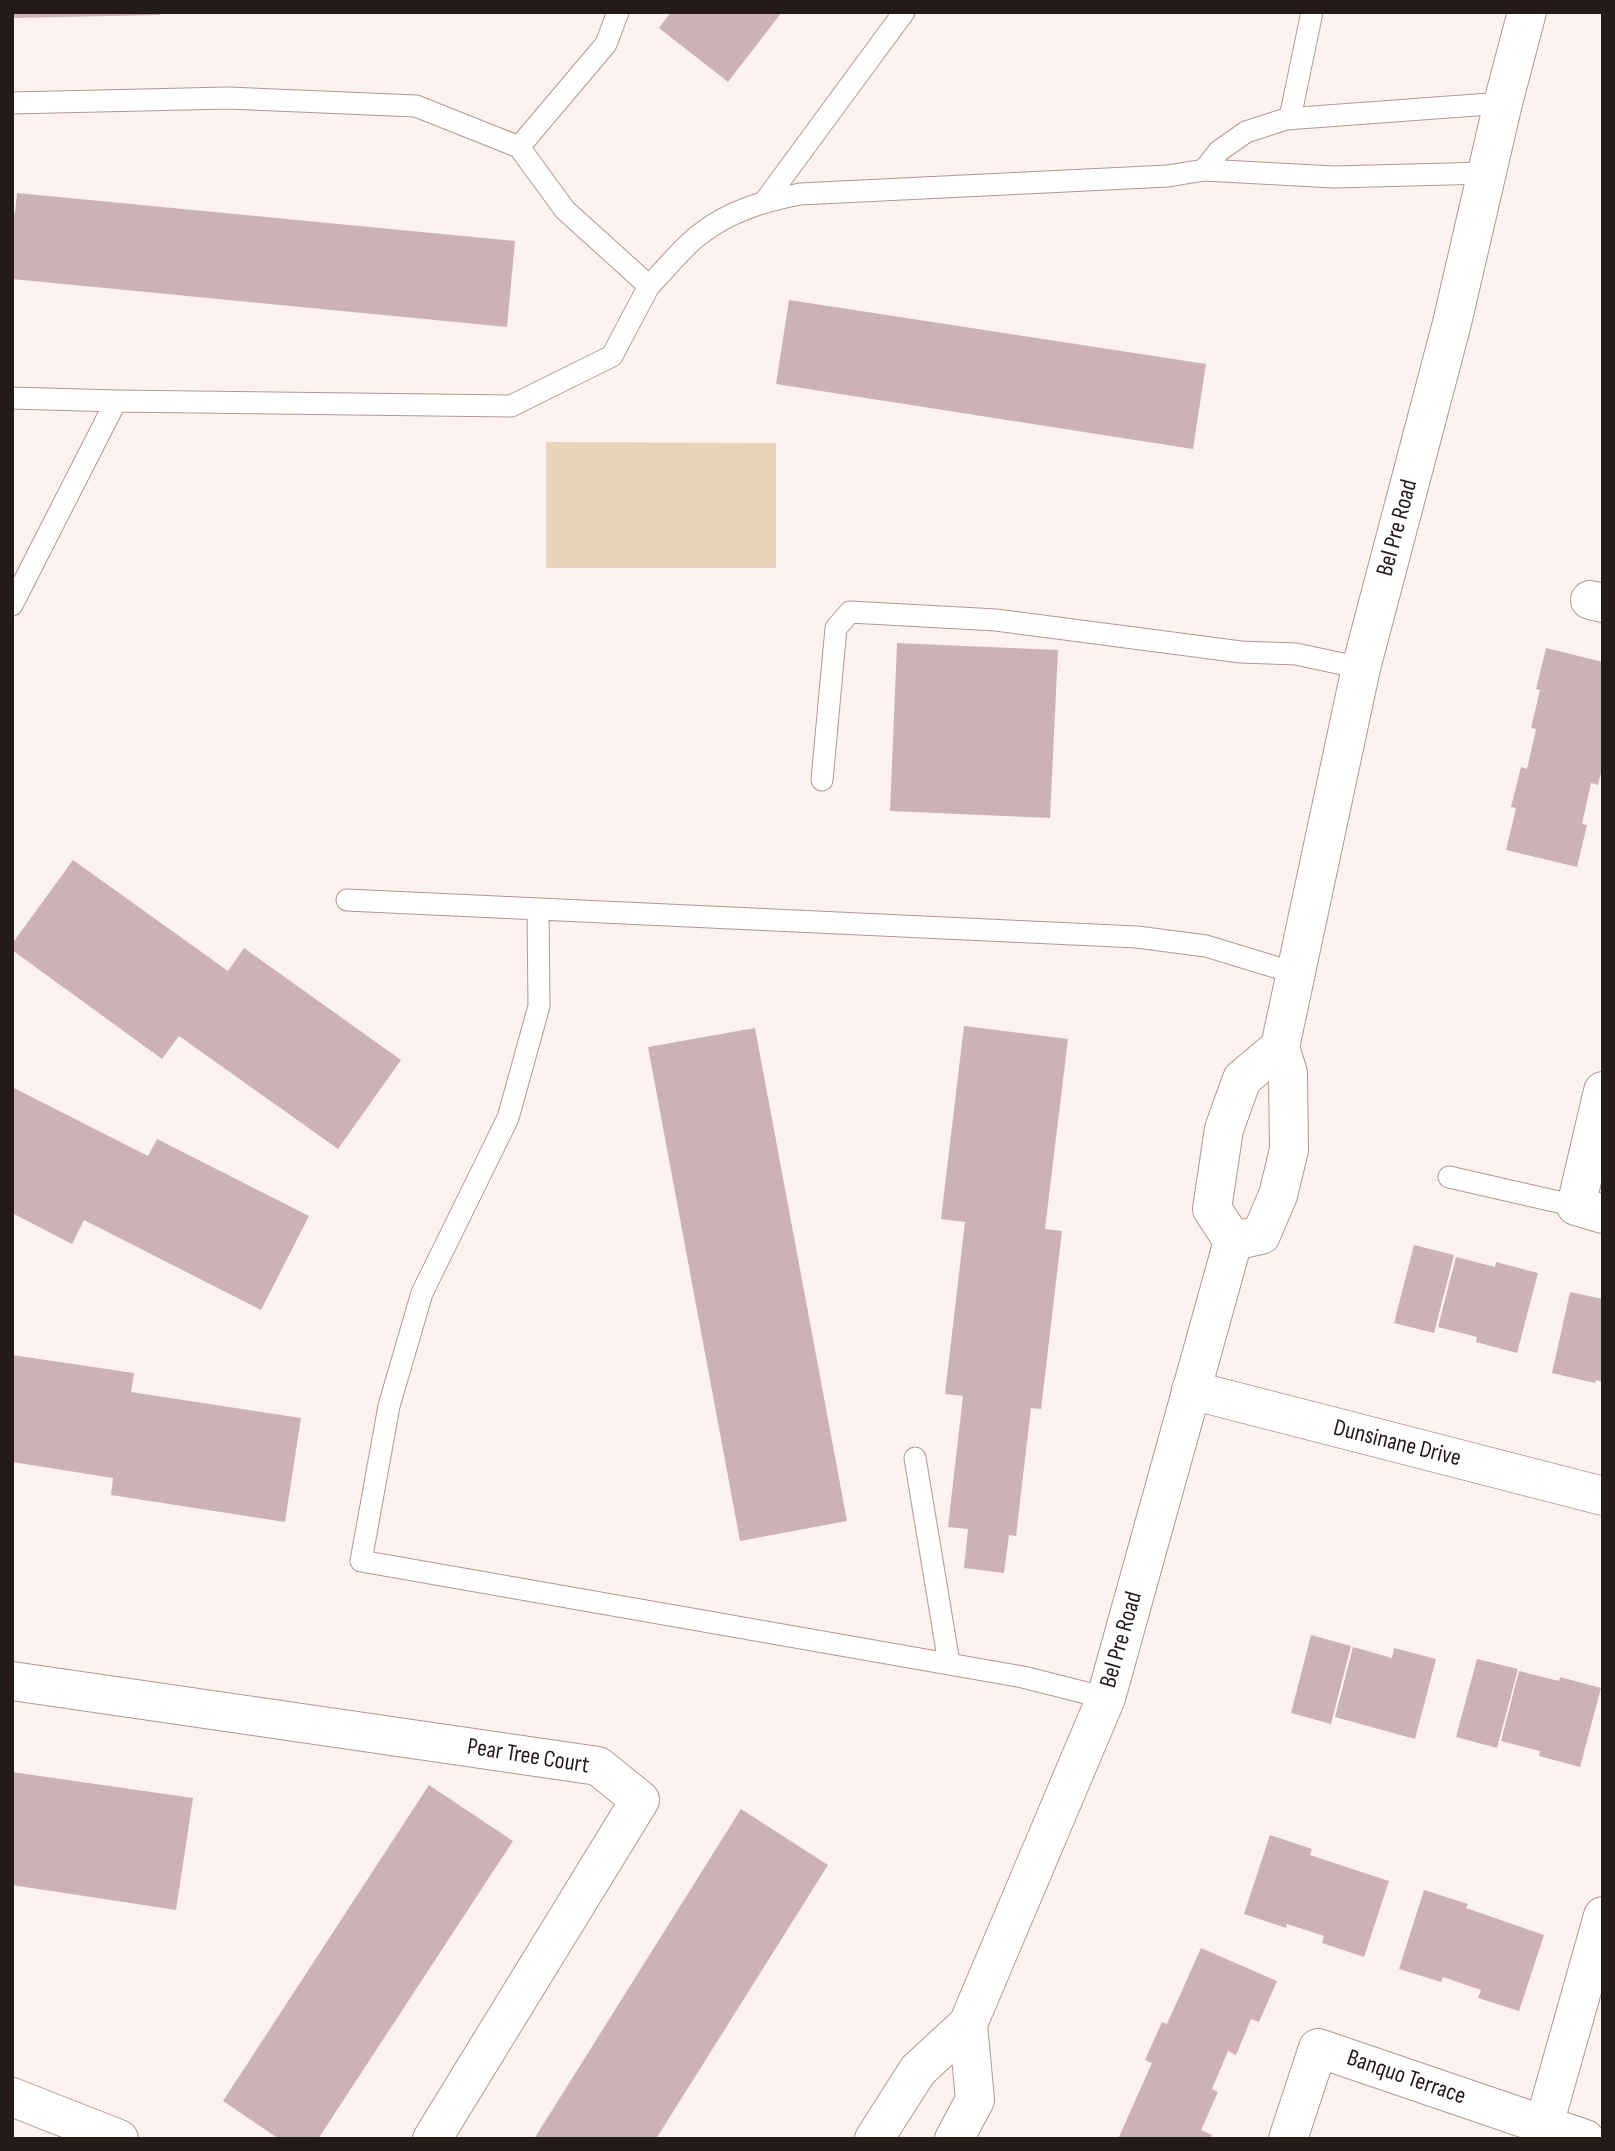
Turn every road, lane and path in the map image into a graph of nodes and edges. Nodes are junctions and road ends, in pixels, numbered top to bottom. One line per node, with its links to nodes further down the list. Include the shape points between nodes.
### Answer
1 (618, 12): 8 (lane, via 606,44)
2 (904, 12): 11 (lane)
3 (1312, 12): 7 (lane)
4 (1527, 12): 6 (main road, Bel Pre Road)
5 (12, 103): 8 (lane, via 228,99 416,106)
6 (1503, 103): 7 (lane); 10 (main road, Bel Pre Road)
7 (1290, 118): 9 (lane, via 1246,132 1219,151)
8 (519, 147): 12 (lane, via 565,210)
9 (1204, 170): 10 (lane, via 1334,177); 11 (lane, via 1168,176 800,194)
10 (1487, 173): 16 (main road, Bel Pre Road)
11 (765, 201): 12 (lane, via 741,209 699,235)
12 (649, 286): 14 (lane, via 612,356 511,406)
13 (12, 398): 14 (lane)
14 (116, 401): 15 (lane)
15 (12, 605)
16 (1361, 668): 17 (lane, via 1296,654 1241,652 996,620 850,612 836,628); 20 (main road, Bel Pre Road)
17 (822, 780)
18 (347, 900): 19 (lane)
19 (538, 909): 20 (lane, via 1137,937 1206,946); 29 (lane, via 539,1006 508,1118 422,1293 390,1406 361,1561)
20 (1298, 974): 21 (main road, Bel Pre Road)
21 (1280, 1047): 25 (main road, via 1242,1079 1224,1129 1212,1209); 25 (main road, Bel Pre Road, via 1288,1073 1289,1150 1261,1236)
22 (1603, 1091): 24 (main road)
23 (1449, 1177): 24 (lane)
24 (1590, 1210)
25 (1233, 1241): 26 (main road, Bel Pre Road)
26 (1192, 1390): 28 (main road, Dunsinane Drive); 31 (main road, Bel Pre Road)
27 (915, 1458): 29 (lane)
28 (1603, 1496)
29 (949, 1663): 31 (lane)
30 (12, 1681): 37 (main road, Pear Tree Court, via 598,1766 640,1800)
31 (1106, 1698): 33 (main road, Bel Pre Road)
32 (1603, 1916): 35 (main road)
33 (968, 2024): 38 (main road, Bel Pre Road, via 918,2070); 39 (main road, Bel Pre Road, via 975,2100)
34 (12, 2097): 36 (main road)
35 (1542, 2132): 40 (main road, Banquo Terrace, via 1318,2048); 41 (main road, Banquo Terrace)
36 (119, 2139)
37 (432, 2139)
38 (874, 2139)
39 (954, 2139)
40 (1287, 2139)
41 (1585, 2139)

